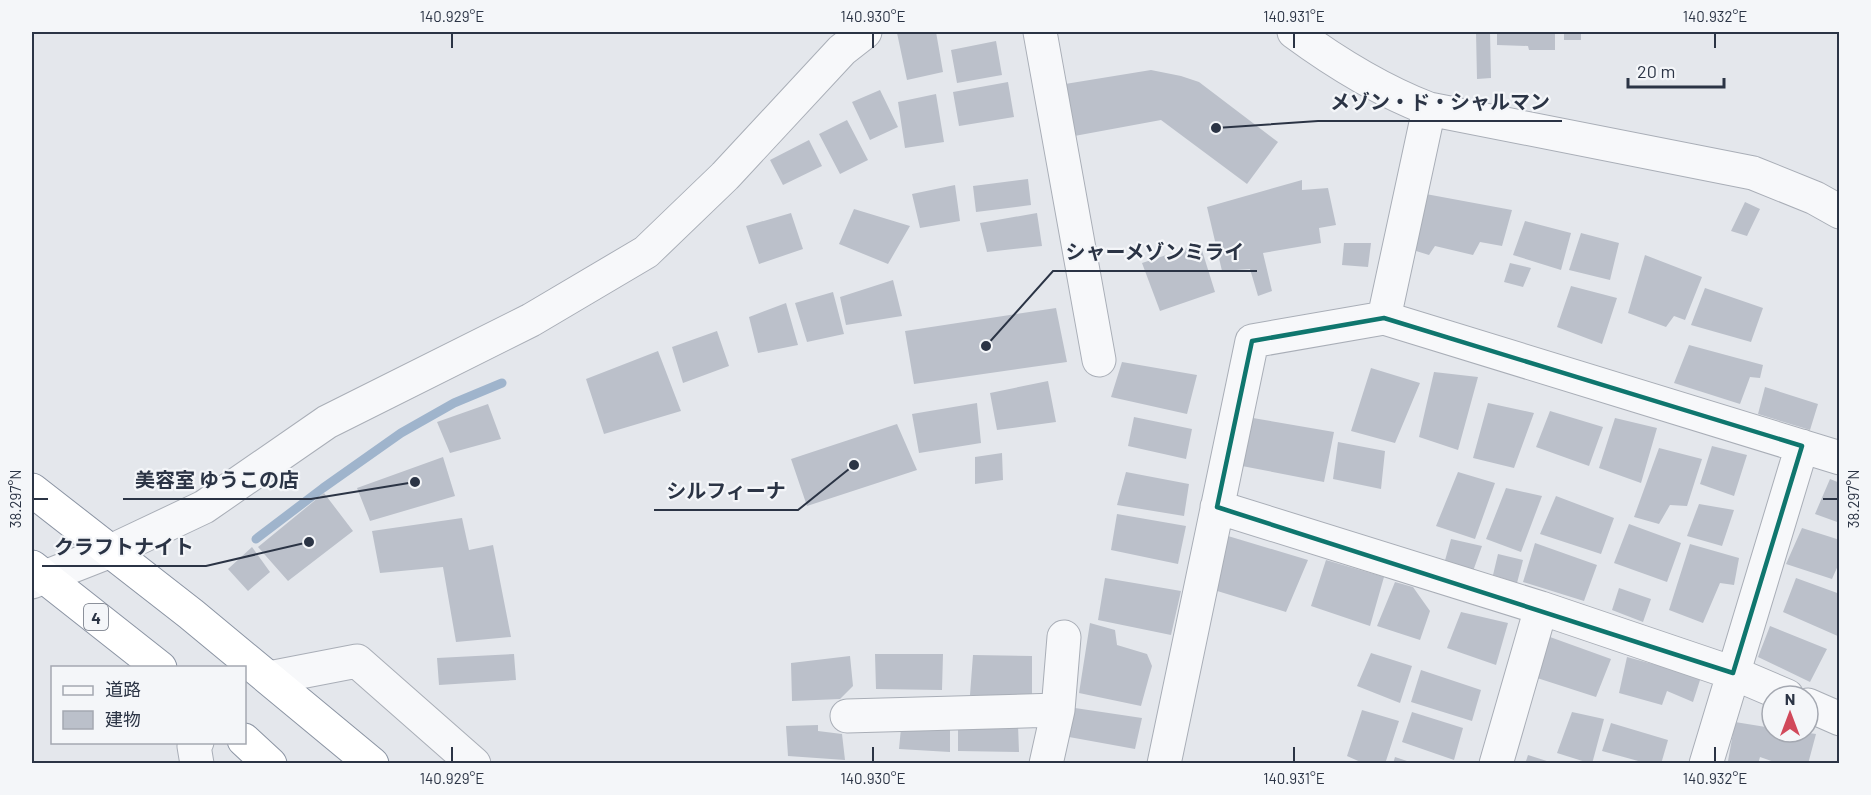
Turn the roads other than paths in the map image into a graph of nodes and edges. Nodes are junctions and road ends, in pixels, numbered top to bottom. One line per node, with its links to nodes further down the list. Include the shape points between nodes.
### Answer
1 (865, 32): 12 (street, via 842,50 725,176 646,252 531,320 327,422 204,507)
2 (1040, 32): 7 (street)
3 (1294, 32): 4 (street, via 1395,96)
4 (1429, 109): 5 (street, via 1753,173); 6 (street)
5 (1839, 212)
6 (1384, 318): 8 (street); 11 (street, via 1252,341)
7 (1099, 360)
8 (1802, 446): 9 (street); 17 (street)
9 (1839, 458)
10 (32, 490): 12 (highway)
11 (1217, 507): 14 (street); 26 (street)
12 (111, 551): 13 (street); 18 (highway)
13 (36, 576): 16 (highway, 4)
14 (1541, 608): 17 (street); 32 (street)
15 (1064, 637): 20 (street)
16 (157, 666)
17 (1733, 672): 19 (street); 33 (street)
18 (269, 678): 29 (highway); 30 (street, via 357,661)
19 (1760, 684)
20 (1058, 710): 23 (street); 31 (street)
21 (1820, 710): 22 (street)
22 (1839, 719)
23 (867, 724)
24 (246, 742): 28 (highway)
25 (196, 744): 27 (street)
26 (1164, 763)
27 (197, 764)
28 (270, 764)
29 (372, 764)
30 (474, 764)
31 (1046, 764)
32 (1496, 764)
33 (1706, 764)

